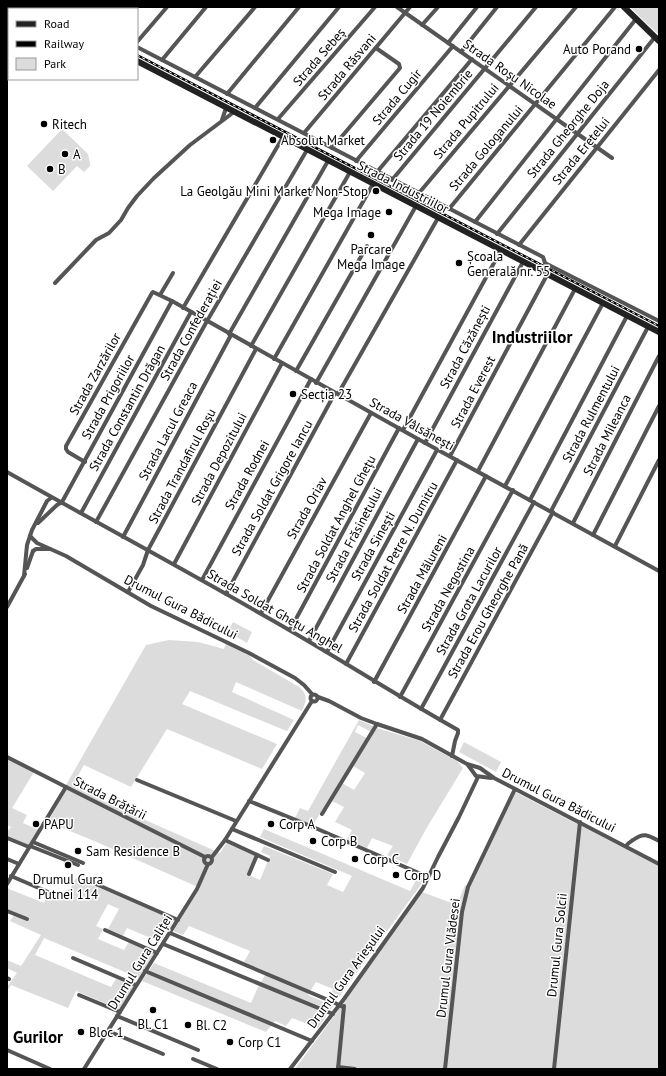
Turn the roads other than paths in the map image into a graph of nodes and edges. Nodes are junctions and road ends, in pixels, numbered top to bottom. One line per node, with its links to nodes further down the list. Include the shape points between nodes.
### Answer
1 (61, 7): 17 (street)
2 (167, 7): 22 (street)
3 (206, 7): 29 (street)
4 (255, 7): 33 (street)
5 (299, 7): 35 (street)
6 (339, 7): 38 (street)
7 (375, 7): 42 (street, Strada Sebeș)
8 (397, 7): 18 (street, Strada Roșu Nicolae)
9 (410, 7): 18 (street, Strada Răsvani)
10 (438, 7): 20 (street)
11 (477, 7): 23 (street)
12 (497, 7): 27 (street)
13 (536, 7): 31 (street, Strada 19 Noiembrie)
14 (576, 7): 34 (street, Strada Pupitrului)
15 (615, 7): 36 (street, Strada Gologanului)
16 (624, 7): 19 (main road)
17 (66, 8)
18 (405, 13): 20 (street, Strada Roșu Nicolae); 26 (street, Strada Răsvani)
19 (636, 19): 21 (main road); 40 (street)
20 (422, 25): 23 (street, Strada Roșu Nicolae)
21 (657, 39): 44 (street, Strada Gheorghe Doja)
22 (138, 41)
23 (448, 43): 24 (street, Strada Roșu Nicolae)
24 (453, 46): 27 (street, Strada Roșu Nicolae); 51 (street, Strada Cugir)
25 (138, 48): 29 (street)
26 (376, 48): 43 (street, Strada Răsvani); 47 (street, via 399,64 400,68)
27 (461, 52): 28 (street, Strada Roșu Nicolae)
28 (472, 59): 31 (street, Strada Roșu Nicolae); 53 (street)
29 (162, 60): 33 (street)
30 (138, 62): 37 (main road, Strada Industriilor)
31 (485, 69): 34 (street, Strada Roșu Nicolae); 54 (street, Strada 19 Noiembrie)
32 (659, 70): 46 (street, Strada Eretelui)
33 (195, 77): 35 (street)
34 (509, 86): 36 (street, Strada Roșu Nicolae); 56 (street, Strada Pupitrului)
35 (227, 94): 38 (street)
36 (535, 104): 40 (street, Strada Roșu Nicolae); 58 (street, Strada Gologanului)
37 (226, 108): 39 (main road, Strada Industriilor); 41 (street)
38 (255, 108): 42 (street)
39 (234, 112): 41 (street); 45 (main road, Strada Industriilor)
40 (557, 119): 44 (street, Strada Roșu Nicolae); 60 (street)
41 (222, 120): 68 (street, via 154,178 128,208 122,220 109,233 96,240)
42 (278, 120): 43 (street)
43 (304, 133): 47 (street)
44 (578, 134): 46 (street, Strada Roșu Nicolae); 61 (street, Strada Gheorghe Doja)
45 (283, 137): 48 (main road, Strada Industriilor); 73 (street)
46 (597, 147): 49 (street, Strada Roșu Nicolae); 62 (street, Strada Eretelui)
47 (332, 148): 51 (street)
48 (307, 150): 50 (main road, Strada Industriilor); 76 (street, Strada Confederației)
49 (612, 158)
50 (328, 160): 52 (main road, Strada Industriilor); 80 (street, Strada Lacul Greaca)
51 (356, 161): 53 (street)
52 (350, 172): 55 (main road, Strada Industriilor); 81 (street)
53 (377, 172): 54 (street)
54 (392, 180): 56 (street)
55 (373, 184): 57 (main road, Strada Industriilor); 84 (street)
56 (419, 193): 58 (street)
57 (416, 206): 59 (main road, Strada Industriilor); 88 (street)
58 (449, 209): 60 (street)
59 (438, 218): 64 (main road, Strada Industriilor); 89 (street, Strada Soldat Grigore Iancu)
60 (475, 222): 61 (street)
61 (497, 234): 62 (street)
62 (519, 245): 77 (street, via 543,257 545,262)
63 (367, 246): 86 (street)
64 (501, 250): 65 (main road, Strada Industriilor); 92 (street, Strada Soldat Anghel Ghețu)
65 (523, 262): 67 (main road, Strada Industriilor); 94 (street, Strada Căzănești)
66 (173, 273): 70 (street, Strada Zarzărilor)
67 (547, 274): 69 (main road, Strada Industriilor); 96 (street, Strada Everest)
68 (55, 283)
69 (574, 289): 72 (main road, Strada Industriilor); 100 (street)
70 (158, 294): 71 (street, Strada Vâlsănești); 99 (street, Strada Zarzărilor, via 153,292 148,300 66,446 68,452)
71 (172, 301): 73 (street, Strada Vâlsănești); 99 (street, Strada Prigoriilor)
72 (603, 304): 75 (main road, Strada Industriilor); 103 (street)
73 (183, 308): 74 (street, Strada Vâlsănești)
74 (191, 312): 76 (street, Strada Vâlsănești); 111 (street, Strada Constantin Drăgan)
75 (627, 316): 78 (main road, Strada Industriilor); 106 (street, Strada Grota Lacurilor)
76 (207, 321): 80 (street, Strada Vâlsănești); 112 (street, Strada Confederației)
77 (659, 321)
78 (648, 327): 79 (main road, Strada Industriilor); 110 (street, Strada Rulmentului)
79 (659, 332)
80 (230, 334): 81 (street, Strada Vâlsănești); 116 (street, Strada Lacul Greaca)
81 (251, 346): 82 (street, Strada Vâlsănești)
82 (256, 349): 84 (street, Strada Vâlsănești); 122 (street, Strada Trandafirul Roșu)
83 (659, 356): 113 (street, Strada Mileanca)
84 (274, 359): 85 (street, Strada Vâlsănești)
85 (282, 364): 86 (street, Strada Vâlsănești); 123 (street, Strada Depozitului)
86 (296, 372): 87 (street, Strada Vâlsănești)
87 (311, 379): 88 (street, Strada Vâlsănești); 126 (street, Strada Rodnei)
88 (316, 383): 89 (street, Strada Vâlsănești)
89 (336, 394): 91 (street, Strada Vâlsănești); 128 (street, Strada Soldat Grigore Iancu)
90 (659, 406): 115 (street)
91 (371, 413): 92 (street, Strada Vâlsănești); 130 (street, Strada Oriav)
92 (401, 429): 93 (street, Strada Vâlsănești); 131 (street, Strada Soldat Anghel Ghețu)
93 (418, 439): 94 (street, Strada Vâlsănești); 132 (street, Strada Frăsinetului)
94 (425, 443): 95 (street, Strada Vâlsănești)
95 (437, 450): 96 (street, Strada Vâlsănești); 133 (street, Strada Sinești)
96 (450, 456): 97 (street, Strada Vâlsănești)
97 (457, 460): 100 (street, Strada Vâlsănești); 134 (street, Strada Soldat Petre N. Dumitru)
98 (659, 460): 118 (street)
99 (84, 462): 108 (street, Strada Prigoriilor)
100 (478, 471): 102 (street, Strada Vâlsănești)
101 (7, 472): 105 (street)
102 (486, 476): 103 (street, Strada Vâlsănești); 135 (street, Strada Mălureni)
103 (505, 486): 104 (street, Strada Vâlsănești)
104 (513, 490): 106 (street, Strada Vâlsănești); 137 (street, Strada Negostina)
105 (51, 498): 107 (street); 108 (street, Strada Soldat Ghețu Anghel)
106 (532, 501): 110 (street, Strada Vâlsănești); 140 (street, Strada Grota Lacurilor)
107 (46, 503): 109 (street); 114 (street)
108 (60, 504): 109 (street); 111 (street, Strada Soldat Ghețu Anghel)
109 (54, 509): 114 (street)
110 (552, 512): 113 (street, Strada Vâlsănești); 141 (street, Strada Erou Gheorghe Pană)
111 (81, 513): 112 (street, Strada Soldat Ghețu Anghel)
112 (96, 522): 116 (street, Strada Soldat Ghețu Anghel)
113 (572, 523): 115 (street, Strada Vâlsănești)
114 (35, 526): 117 (street)
115 (593, 535): 118 (street, Strada Vâlsănești)
116 (123, 537): 122 (street, Strada Soldat Ghețu Anghel)
117 (32, 540): 119 (street); 120 (street, Drumul Gura Bădicului); 121 (street, via 38,546)
118 (615, 546): 124 (street, Strada Vâlsănești)
119 (28, 547): 121 (street); 125 (street)
120 (52, 549): 121 (street); 127 (street, Drumul Gura Bădicului)
121 (35, 550): 125 (street)
122 (148, 550): 123 (street, Strada Soldat Ghețu Anghel); 127 (street, Strada Trandafirul Roșu)
123 (174, 564): 126 (street, Strada Soldat Ghețu Anghel)
124 (659, 571)
125 (24, 576): 129 (street)
126 (202, 580): 128 (street, Strada Soldat Ghețu Anghel)
127 (128, 592): 136 (street, Drumul Gura Bădicului, via 151,606 277,668 300,681)
128 (226, 594): 130 (street, Strada Soldat Ghețu Anghel)
129 (7, 608)
130 (261, 613): 131 (street, Strada Soldat Ghețu Anghel)
131 (290, 630): 132 (street, Strada Soldat Ghețu Anghel)
132 (309, 641): 133 (street, Strada Soldat Ghețu Anghel)
133 (327, 652): 134 (street, Strada Soldat Ghețu Anghel)
134 (346, 664): 135 (street, Strada Soldat Ghețu Anghel)
135 (374, 682): 137 (street, Strada Soldat Ghețu Anghel)
136 (312, 694): 138 (street); 139 (street)
137 (400, 697): 140 (street, Strada Soldat Ghețu Anghel)
138 (318, 698): 139 (street); 142 (street)
139 (312, 700): 153 (street)
140 (421, 709): 141 (street, Strada Soldat Ghețu Anghel)
141 (440, 720): 143 (street, Strada Soldat Ghețu Anghel, via 458,731)
142 (377, 724): 143 (street, via 422,739); 154 (street)
143 (452, 756): 145 (street)
144 (7, 757): 151 (street, Strada Brățării)
145 (467, 764): 146 (street); 148 (street)
146 (478, 768): 147 (street, Drumul Gura Bădicului); 148 (street, via 475,770)
147 (483, 771): 148 (street, via 483,774); 149 (street, Drumul Gura Bădicului)
148 (478, 775): 149 (street); 175 (street)
149 (494, 778): 152 (street, Drumul Gura Bădicului)
150 (137, 780): 155 (street)
151 (66, 787): 161 (street); 164 (street, Strada Brățării)
152 (515, 789): 156 (street, Drumul Gura Bădicului); 206 (street, Drumul Gura Vlădesei, via 466,894)
153 (249, 801): 155 (street); 175 (street)
154 (322, 814)
155 (236, 821): 157 (street)
156 (580, 822): 162 (street, Drumul Gura Bădicului); 207 (street, Drumul Gura Solcii)
157 (232, 829): 159 (street); 172 (street)
158 (7, 838): 161 (street)
159 (225, 840): 163 (street); 165 (street)
160 (659, 841): 162 (street, Drumul Gura Bădicului, via 643,834)
161 (31, 845): 168 (street); 169 (street)
162 (626, 846): 171 (street, Drumul Gura Bădicului)
163 (257, 855): 167 (street); 173 (street)
164 (205, 857): 165 (street); 170 (street, via 204,862)
165 (212, 857): 170 (street, via 212,862)
166 (7, 859): 168 (street)
167 (268, 860)
168 (19, 864): 174 (street)
169 (80, 864)
170 (208, 864): 181 (street, Drumul Gura Caliței, via 198,889)
171 (659, 864)
172 (335, 872)
173 (249, 874)
174 (11, 876): 177 (street); 178 (street)
175 (428, 877): 190 (street, Drumul Gura Arieșului, via 344,999)
176 (89, 881): 181 (street)
177 (7, 884)
178 (48, 892)
179 (7, 911): 180 (street)
180 (27, 920)
181 (178, 920): 183 (street, Drumul Gura Caliței)
182 (105, 930): 185 (street)
183 (170, 933): 184 (street, Drumul Gura Caliței); 190 (street)
184 (163, 944): 185 (street, Drumul Gura Caliței); 192 (street)
185 (157, 953): 187 (street, Drumul Gura Caliței)
186 (73, 958): 188 (street)
187 (145, 971): 188 (street, Drumul Gura Caliței); 195 (street)
188 (136, 985): 191 (street, Drumul Gura Caliței)
189 (79, 995): 191 (street)
190 (342, 1006): 192 (street, Drumul Gura Arieșului); 200 (street)
191 (120, 1012): 193 (street, Drumul Gura Caliței)
192 (333, 1014): 195 (street, Drumul Gura Arieșului)
193 (117, 1016): 194 (street, Drumul Gura Caliței); 197 (street)
194 (108, 1031): 198 (street); 202 (street, Drumul Gura Caliței)
195 (312, 1041): 204 (street, Drumul Gura Arieșului)
196 (7, 1050): 201 (street)
197 (198, 1050)
198 (163, 1054)
199 (193, 1059): 203 (street)
200 (338, 1068): 205 (street)
201 (50, 1069)
202 (84, 1069)
203 (217, 1069)
204 (290, 1069)
205 (355, 1069)
206 (445, 1069)
207 (554, 1069)

